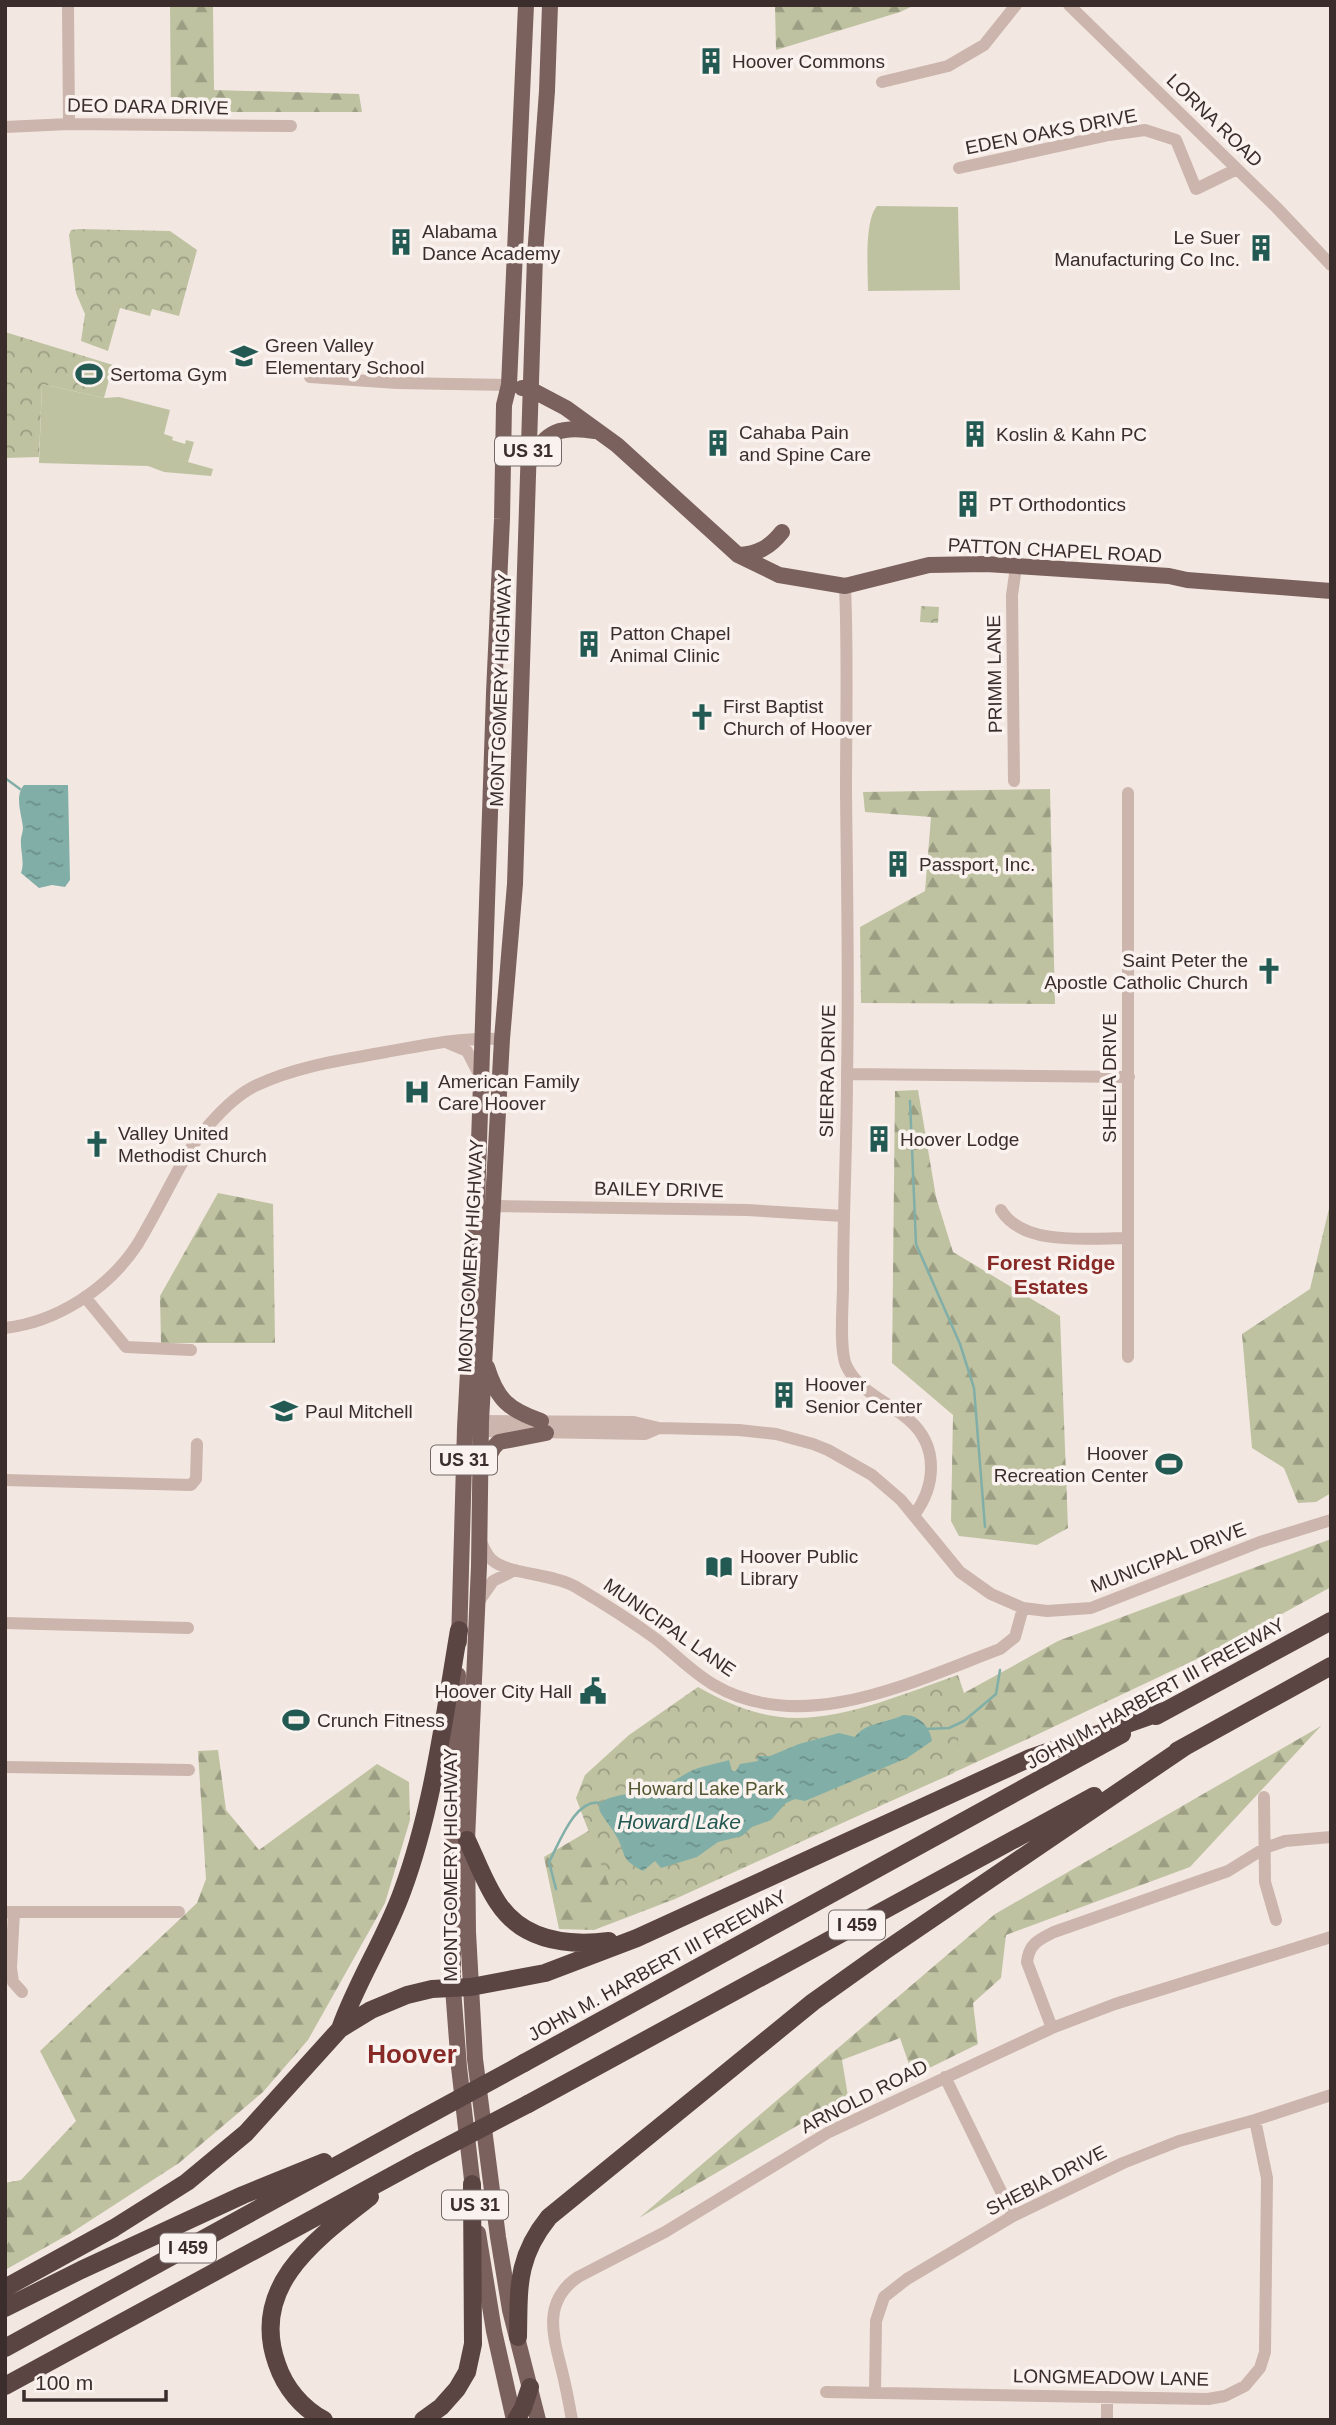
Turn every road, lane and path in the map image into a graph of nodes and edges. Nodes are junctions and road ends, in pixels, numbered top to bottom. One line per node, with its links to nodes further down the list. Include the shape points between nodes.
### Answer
1 (68, 5): 7 (street)
2 (526, 5): 14 (main road, MONTGOMERY HIGHWAY / US 31)
3 (550, 5): 15 (main road, MONTGOMERY HIGHWAY / US 31)
4 (1016, 5): 6 (street, via 984,45 948,66)
5 (1076, 7): 11 (street, LORNA ROAD)
6 (882, 82)
7 (69, 124): 8 (street, DEO DARA DRIVE); 9 (street, DEO DARA DRIVE)
8 (291, 126)
9 (5, 127)
10 (959, 168): 11 (street, EDEN OAKS DRIVE, via 1145,130 1176,140 1196,189)
11 (1237, 169): 12 (street, LORNA ROAD)
12 (1331, 265)
13 (310, 377): 14 (street)
14 (509, 385): 15 (main road, PATTON CHAPEL ROAD); 25 (main road, MONTGOMERY HIGHWAY / US 31, via 504,405)
15 (530, 389): 16 (main road, PATTON CHAPEL ROAD); 17 (main road, MONTGOMERY HIGHWAY / US 31)
16 (598, 431): 17 (main road, via 561,430 548,435); 19 (main road, PATTON CHAPEL ROAD)
17 (527, 470): 26 (main road, MONTGOMERY HIGHWAY / US 31, via 515,871)
18 (782, 532): 19 (main road, via 764,549)
19 (738, 555): 21 (main road, PATTON CHAPEL ROAD, via 779,575)
20 (1016, 567): 21 (main road, PATTON CHAPEL ROAD, via 929,565); 22 (main road, PATTON CHAPEL ROAD); 23 (street, PRIMM LANE, via 1012,595)
21 (845, 586): 28 (street, SIERRA DRIVE)
22 (1331, 591)
23 (1014, 781)
24 (1128, 793): 30 (street, SHELIA DRIVE)
25 (482, 1038): 26 (street); 27 (street); 29 (main road, MONTGOMERY HIGHWAY / US 31)
26 (502, 1039): 31 (main road, MONTGOMERY HIGHWAY / US 31)
27 (445, 1042): 29 (street, via 467,1051); 36 (street, via 296,1069 236,1098 198,1137 136,1246)
28 (848, 1074): 30 (street); 34 (street, SIERRA DRIVE)
29 (481, 1076): 33 (main road, MONTGOMERY HIGHWAY / US 31)
30 (1129, 1077): 35 (street, SHELIA DRIVE)
31 (494, 1206): 33 (street, BAILEY DRIVE); 34 (street, BAILEY DRIVE); 40 (main road, MONTGOMERY HIGHWAY / US 31)
32 (1001, 1210): 35 (street, via 1014,1224 1035,1235)
33 (477, 1212): 43 (main road, MONTGOMERY HIGHWAY / US 31)
34 (843, 1216): 47 (street, SIERRA DRIVE, via 846,1364 863,1386 920,1432 932,1459 932,1473 924,1501)
35 (1128, 1238): 39 (street, SHELIA DRIVE)
36 (85, 1297): 37 (street, via 49,1316); 38 (street, via 127,1348)
37 (5, 1328)
38 (191, 1350)
39 (1128, 1357)
40 (485, 1360): 41 (main road, MONTGOMERY HIGHWAY / US 31); 42 (main road, via 500,1398)
41 (481, 1426): 42 (street, MUNICIPAL DRIVE); 43 (street, MUNICIPAL DRIVE); 45 (main road, MONTGOMERY HIGHWAY / US 31)
42 (543, 1427): 45 (main road, via 499,1442); 47 (street, MUNICIPAL DRIVE, via 634,1422 659,1428 776,1434 828,1450 872,1475)
43 (465, 1429): 56 (main road, MONTGOMERY HIGHWAY / US 31)
44 (197, 1444): 46 (street, via 196,1479 191,1485)
45 (480, 1475): 49 (main road, MONTGOMERY HIGHWAY / US 31)
46 (5, 1480)
47 (914, 1515): 52 (street, MUNICIPAL DRIVE, via 960,1572 991,1594)
48 (1331, 1520): 52 (street, MUNICIPAL DRIVE, via 1260,1542 1091,1608)
49 (479, 1537): 50 (street, MUNICIPAL LANE, via 489,1558); 51 (main road, MONTGOMERY HIGHWAY / US 31)
50 (515, 1570): 51 (street, via 493,1581); 52 (street, MUNICIPAL LANE, via 566,1581 653,1637 714,1685 765,1704 808,1707 871,1695 1000,1649 1014,1637)
51 (477, 1605): 64 (main road, MONTGOMERY HIGHWAY / US 31)
52 (1023, 1608)
53 (1331, 1621): 58 (highway, JOHN M. HARBERT III FREEWAY / I 459)
54 (5, 1623): 55 (street)
55 (188, 1628)
56 (459, 1630): 71 (main road, MONTGOMERY HIGHWAY / US 31, via 453,1818); 74 (highway, via 418,1842 402,1892)
57 (1331, 1666): 59 (highway, I 459)
58 (1167, 1710): 70 (highway, via 1030,1758); 78 (highway, JOHN M. HARBERT III FREEWAY / I 459, bridge)
59 (1186, 1746): 79 (highway, I 459, bridge); 84 (highway, via 813,2002 549,2217 527,2250 521,2269)
60 (5, 1767): 61 (street)
61 (189, 1770)
62 (1264, 1797): 65 (street)
63 (1331, 1836): 65 (street)
64 (467, 1840): 70 (highway, via 499,1905 537,1935 584,1944); 71 (main road, MONTGOMERY HIGHWAY / US 31)
65 (1265, 1848): 68 (street, via 1265,1882); 73 (street, via 1228,1871 1035,1941 1027,1962)
66 (10, 1912): 67 (street); 72 (street, via 13,1982)
67 (179, 1912)
68 (1276, 1920)
69 (1331, 1937): 73 (street, ARNOLD ROAD)
70 (637, 1938): 71 (highway, via 545,1973)
71 (462, 1987): 74 (highway, via 407,1995); 80 (main road, MONTGOMERY HIGHWAY / US 31, via 459,2067); 84 (main road, MONTGOMERY HIGHWAY / US 31, via 494,2213)
72 (22, 1992)
73 (1052, 2028): 75 (street, ARNOLD ROAD)
74 (340, 2029): 82 (highway, via 246,2133 195,2175 114,2228)
75 (945, 2077): 81 (street); 97 (street, ARNOLD ROAD, via 829,2132 676,2226 571,2281 556,2302 552,2325)
76 (1331, 2095): 77 (street, SHEBIA DRIVE)
77 (1255, 2120): 81 (street, SHEBIA DRIVE, via 1179,2141); 92 (street, LONGMEADOW LANE, via 1267,2178 1267,2323 1260,2368 1245,2386 1225,2396)
78 (371, 2148): 83 (highway, via 243,2195); 86 (highway, JOHN M. HARBERT III FREEWAY / I 459)
79 (415, 2163): 85 (highway, I 459); 93 (highway, via 310,2248 278,2290 269,2332 279,2372 310,2412)
80 (472, 2184): 94 (highway, via 473,2344 467,2372 457,2389); 95 (main road, MONTGOMERY HIGHWAY / US 31, via 494,2331)
81 (1013, 2216): 91 (street, SHEBIA DRIVE, via 884,2297 876,2321)
82 (5, 2288)
83 (5, 2308)
84 (518, 2337): 88 (main road, MONTGOMERY HIGHWAY / US 31)
85 (91, 2339): 87 (highway, I 459); 89 (highway)
86 (5, 2348)
87 (5, 2386)
88 (530, 2387): 95 (highway); 96 (main road, MONTGOMERY HIGHWAY / US 31)
89 (5, 2392)
90 (826, 2392): 91 (street, LONGMEADOW LANE)
91 (875, 2392): 92 (street, LONGMEADOW LANE)
92 (1107, 2397): 98 (street)
93 (324, 2420)
94 (423, 2420)
95 (515, 2420)
96 (538, 2420)
97 (572, 2420)
98 (1107, 2420)

